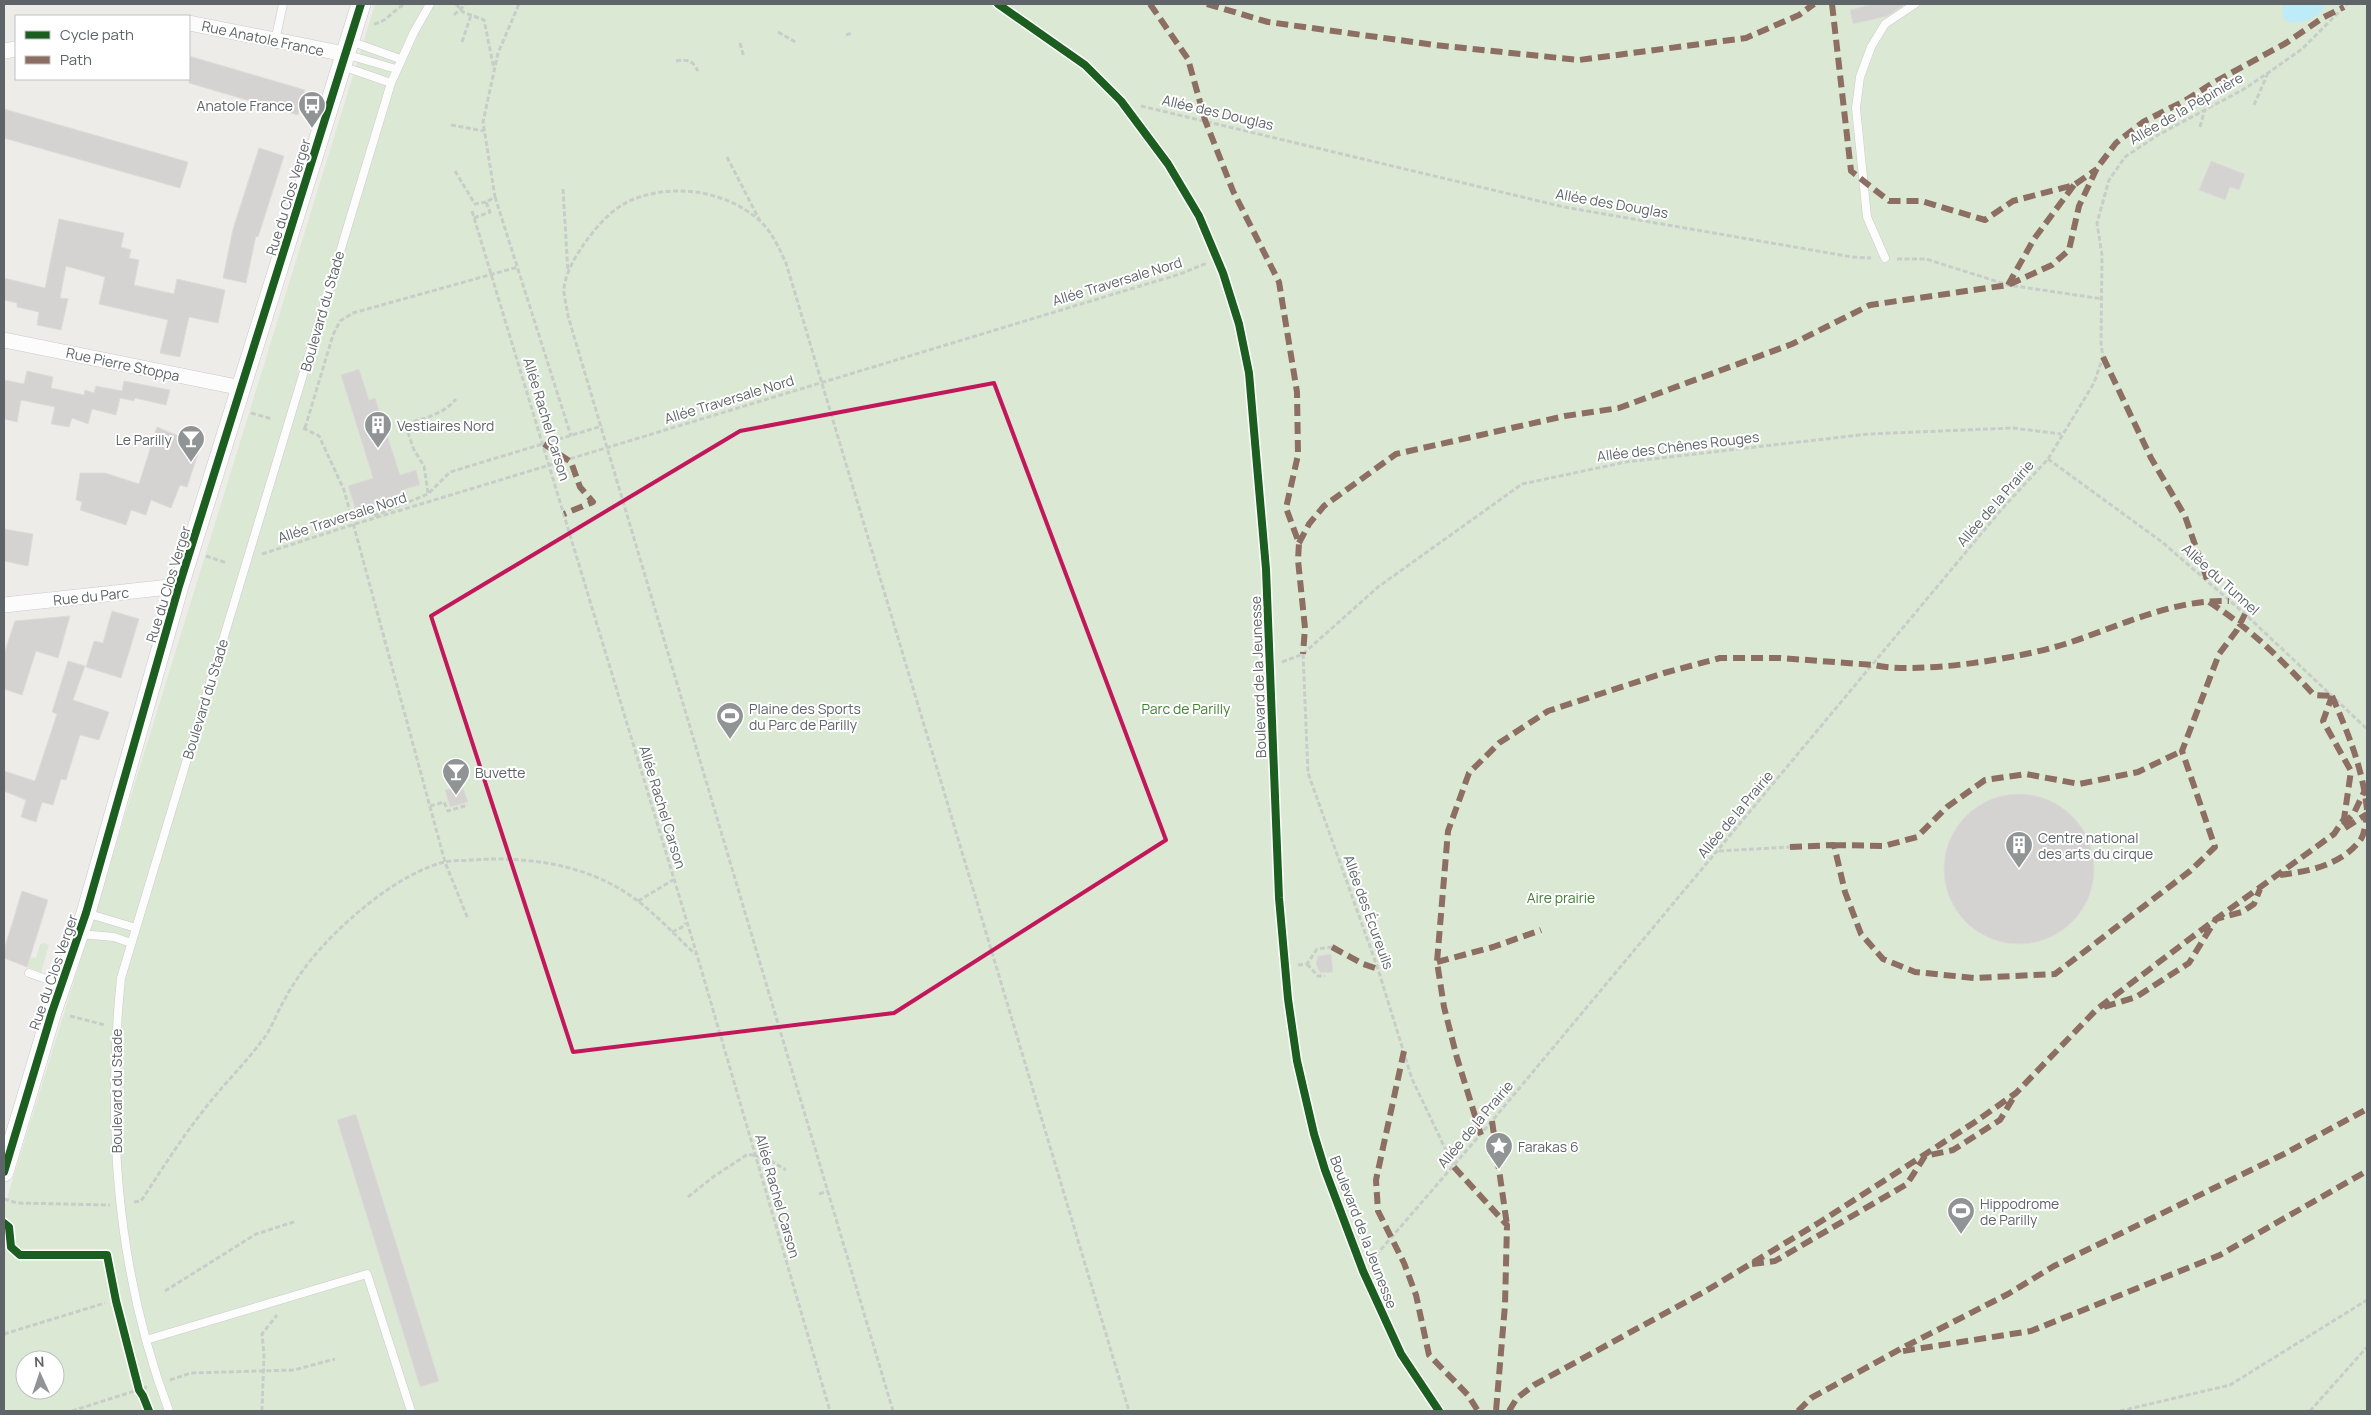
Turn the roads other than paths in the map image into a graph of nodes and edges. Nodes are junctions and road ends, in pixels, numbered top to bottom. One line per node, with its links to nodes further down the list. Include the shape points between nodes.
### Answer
1 (283, 4): 7 (lane)
2 (430, 4): 9 (lane, Boulevard du Stade)
3 (998, 4): 27 (lane, Boulevard de la Jeunesse, via 1085,65 1121,101 1168,164 1200,216 1239,324 1249,373 1266,569 1279,898 1292,1028 1314,1134 1336,1202 1401,1354)
4 (1916, 4): 12 (lane, via 1885,24 1871,47 1860,77 1856,108 1867,217)
5 (359, 11): 8 (street, Rue du Clos Verger)
6 (190, 23): 7 (street, Rue Anatole France)
7 (275, 41): 8 (street, Rue Anatole France)
8 (345, 54): 9 (lane); 10 (lane, Rue Anatole France); 11 (lane); 14 (street, Rue du Clos Verger)
9 (400, 59): 10 (lane, Boulevard du Stade)
10 (396, 69): 11 (lane, Boulevard du Stade)
11 (391, 83): 18 (lane, Boulevard du Stade)
12 (1885, 258)
13 (4, 340): 14 (street, Rue Pierre Stoppa)
14 (242, 388): 15 (street, Rue du Clos Verger)
15 (179, 586): 16 (street, Rue du Parc); 17 (street, Rue du Clos Verger)
16 (4, 605)
17 (86, 913): 18 (lane); 19 (street, Rue du Clos Verger)
18 (136, 928): 20 (lane, Boulevard du Stade)
19 (78, 934): 20 (lane); 22 (street, Rue du Clos Verger)
20 (131, 943): 24 (lane, Boulevard du Stade, via 121,978 116,1027 115,1138 119,1204)
21 (29, 973): 22 (lane)
22 (61, 984): 23 (street, Rue du Clos Verger)
23 (4, 1172)
24 (146, 1340): 25 (lane, Boulevard du Stade); 26 (lane, via 367,1274)
25 (169, 1411)
26 (411, 1411)
27 (1439, 1411)

